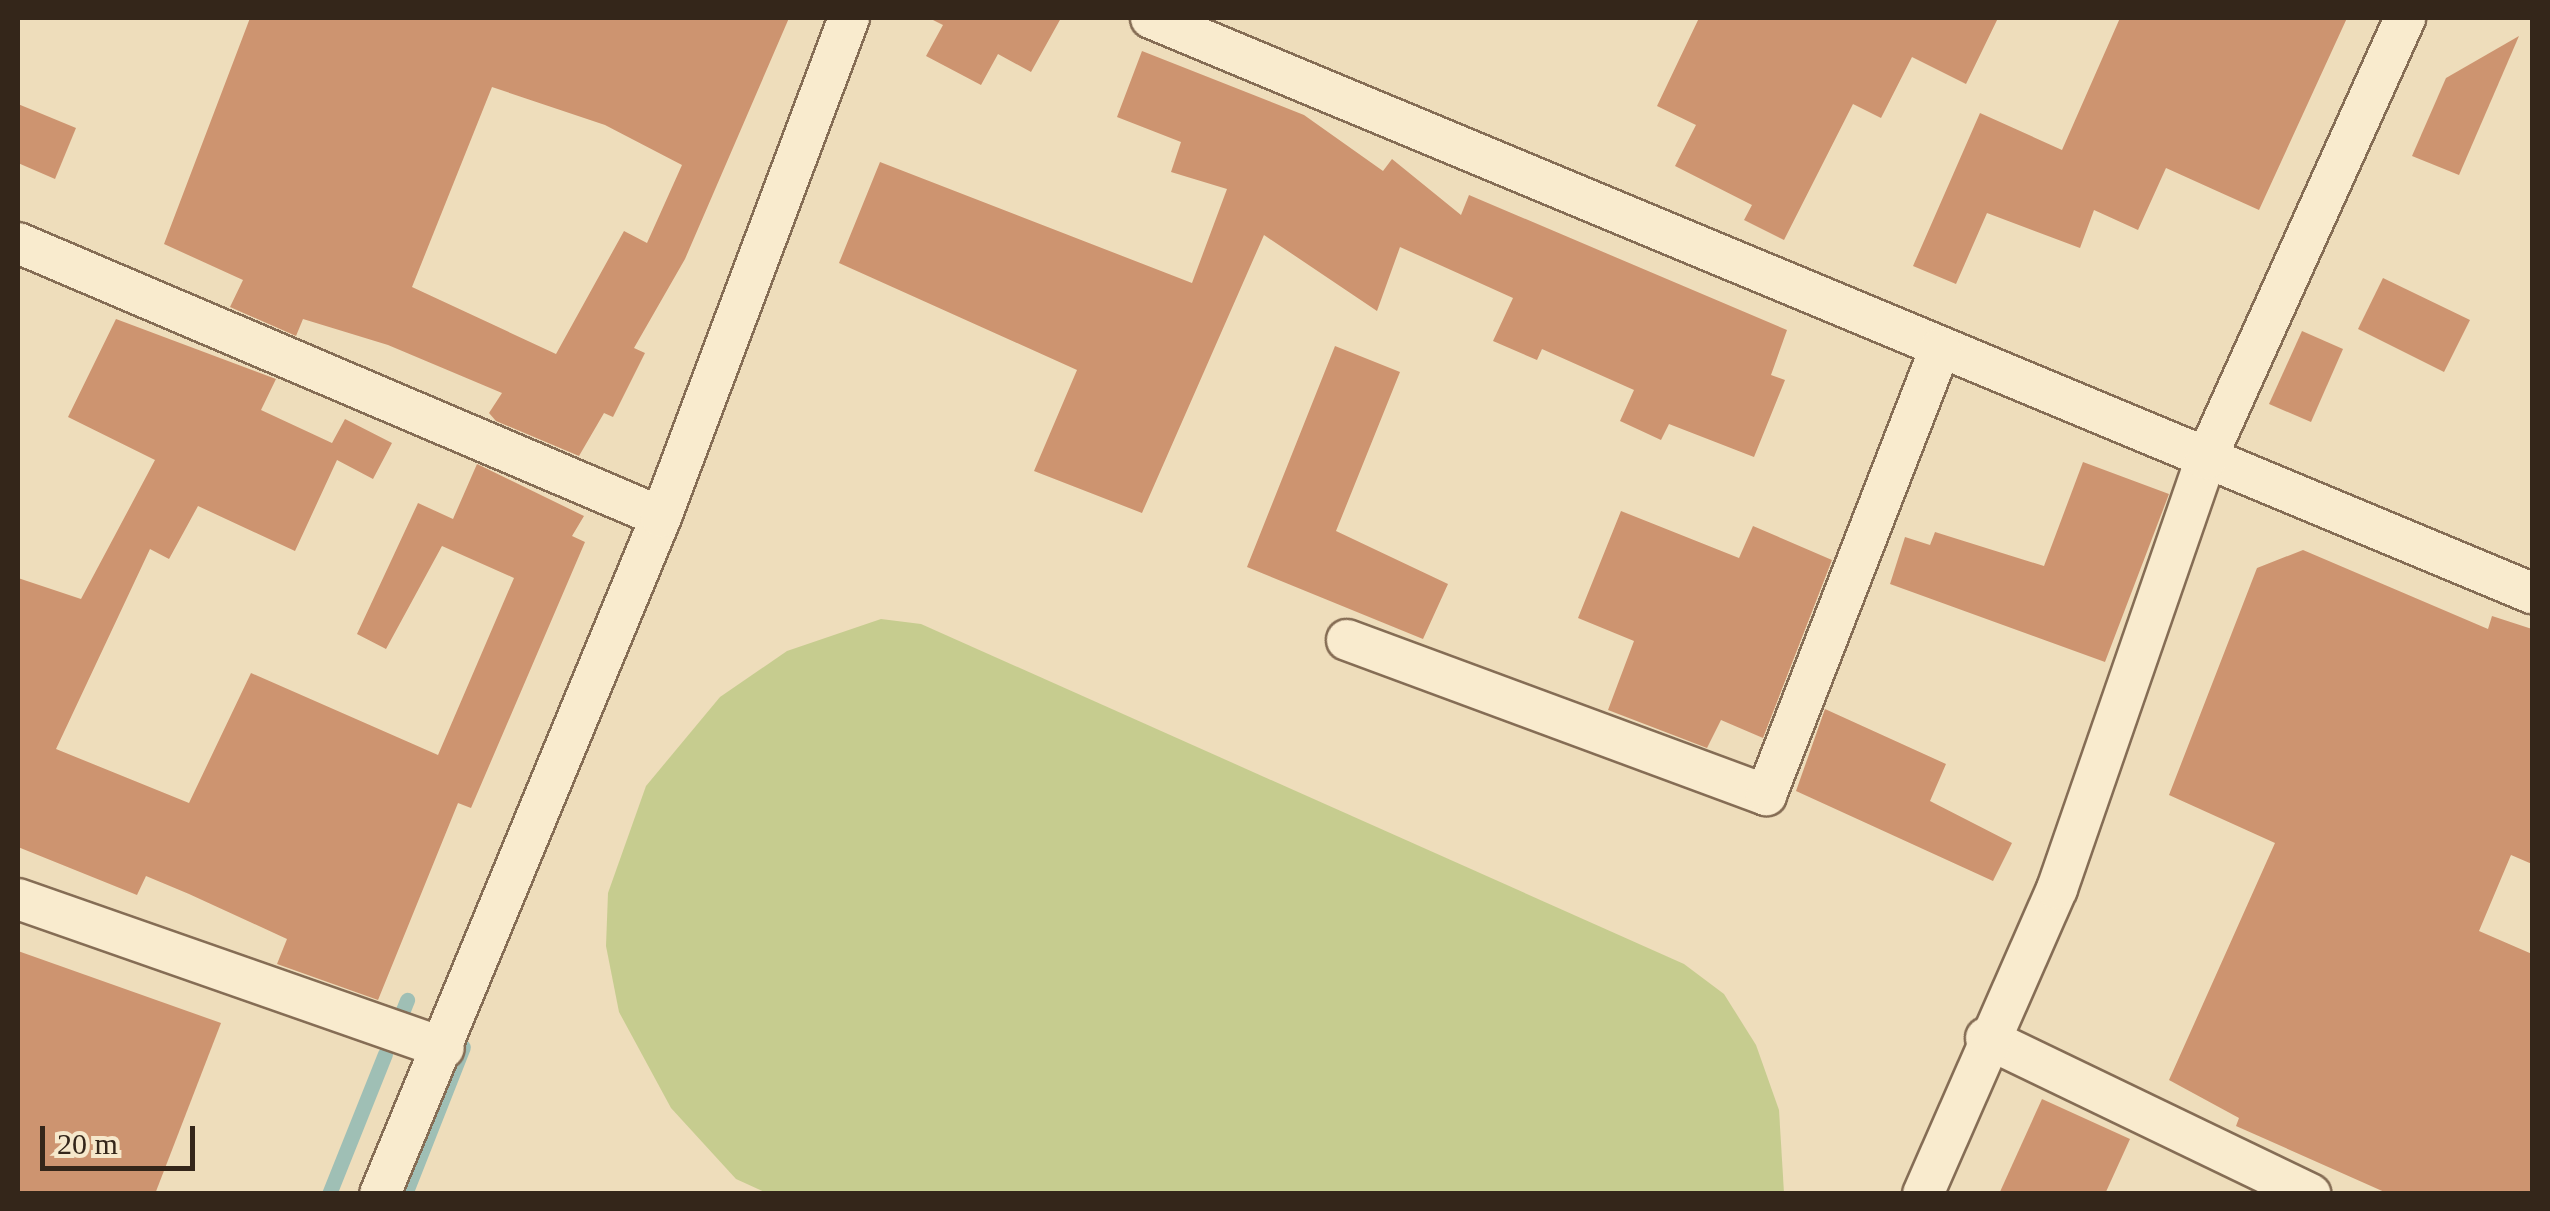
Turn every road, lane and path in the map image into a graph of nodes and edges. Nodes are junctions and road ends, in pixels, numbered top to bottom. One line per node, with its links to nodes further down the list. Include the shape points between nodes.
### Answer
1 (849, 18): 7 (street)
2 (1151, 18): 5 (street)
3 (2405, 18): 6 (street)
4 (18, 243): 7 (street)
5 (1940, 349): 6 (street); 9 (street, via 1766,795)
6 (2206, 459): 8 (street); 11 (street, via 2057,889)
7 (661, 517): 12 (street)
8 (2532, 593)
9 (1347, 640)
10 (18, 899): 12 (street)
11 (1986, 1038): 14 (street); 15 (street)
12 (444, 1048): 13 (street)
13 (380, 1194)
14 (1924, 1194)
15 (2310, 1194)

